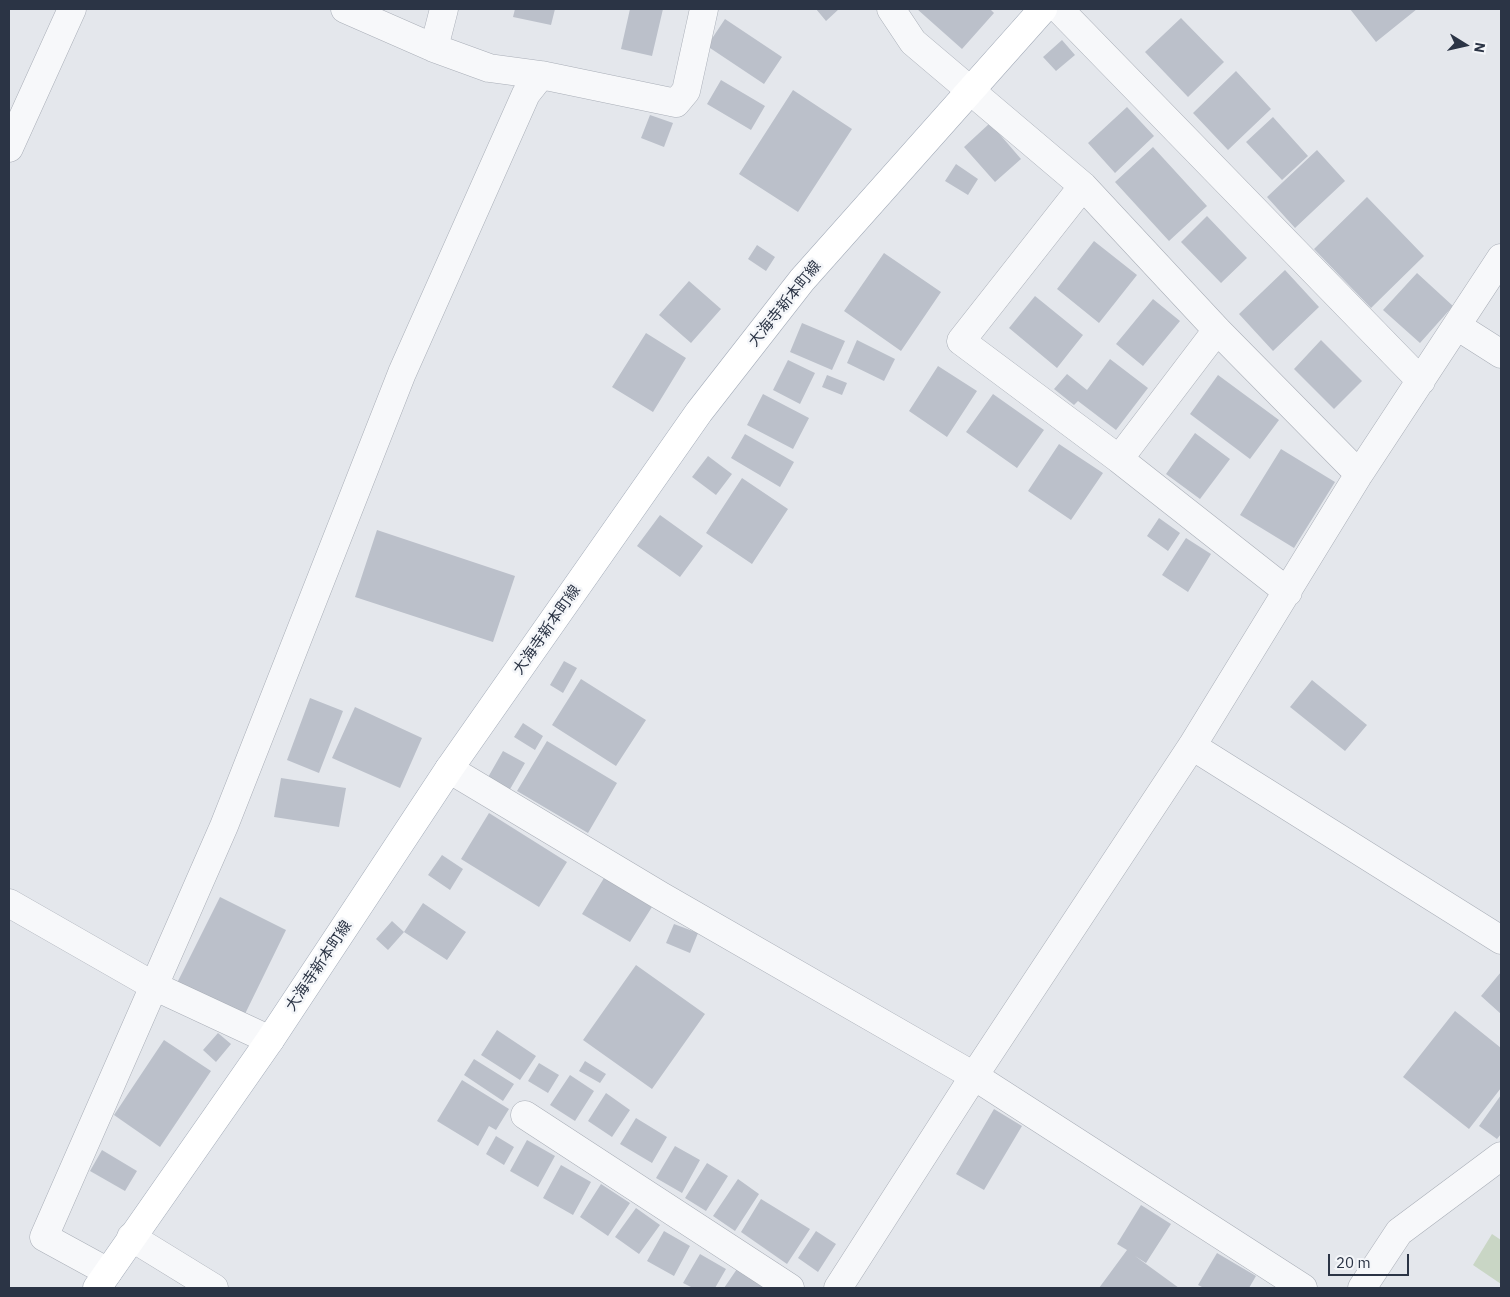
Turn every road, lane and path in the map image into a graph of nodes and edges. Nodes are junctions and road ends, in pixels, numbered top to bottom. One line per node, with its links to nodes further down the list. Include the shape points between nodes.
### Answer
1 (72, 9): 11 (street)
2 (344, 9): 8 (street)
3 (444, 9): 8 (street)
4 (704, 9): 9 (street, via 686,91 676,103)
5 (891, 9): 10 (street, via 913,42)
6 (1043, 9): 10 (main road, 大海寺新本町線)
7 (1059, 9): 17 (street)
8 (434, 48): 9 (street, via 489,68)
9 (541, 75): 25 (street, via 526,94 402,373 224,826)
10 (972, 90): 12 (street); 22 (main road, 大海寺新本町線, via 802,280 699,412)
11 (9, 148)
12 (1083, 186): 15 (street); 18 (street, via 961,341)
13 (1501, 258): 14 (street)
14 (1457, 326): 16 (street); 17 (street)
15 (1217, 330): 18 (street); 19 (street)
16 (1501, 354)
17 (1420, 381): 19 (street)
18 (1119, 459): 20 (street)
19 (1359, 474): 20 (street)
20 (1288, 592): 21 (street)
21 (1192, 746): 24 (street); 27 (street)
22 (449, 769): 26 (main road, 大海寺新本町線); 27 (street, via 660,896)
23 (9, 903): 25 (street)
24 (1501, 940)
25 (154, 986): 26 (street); 31 (street, via 44,1237)
26 (270, 1040): 30 (main road, 大海寺新本町線)
27 (974, 1076): 34 (street); 35 (street)
28 (525, 1115): 33 (street)
29 (1501, 1156): 36 (street, via 1399,1232)
30 (131, 1237): 31 (main road, 大海寺新本町線); 32 (street)
31 (103, 1280)
32 (214, 1288)
33 (790, 1288)
34 (838, 1288)
35 (1303, 1288)
36 (1362, 1288)

